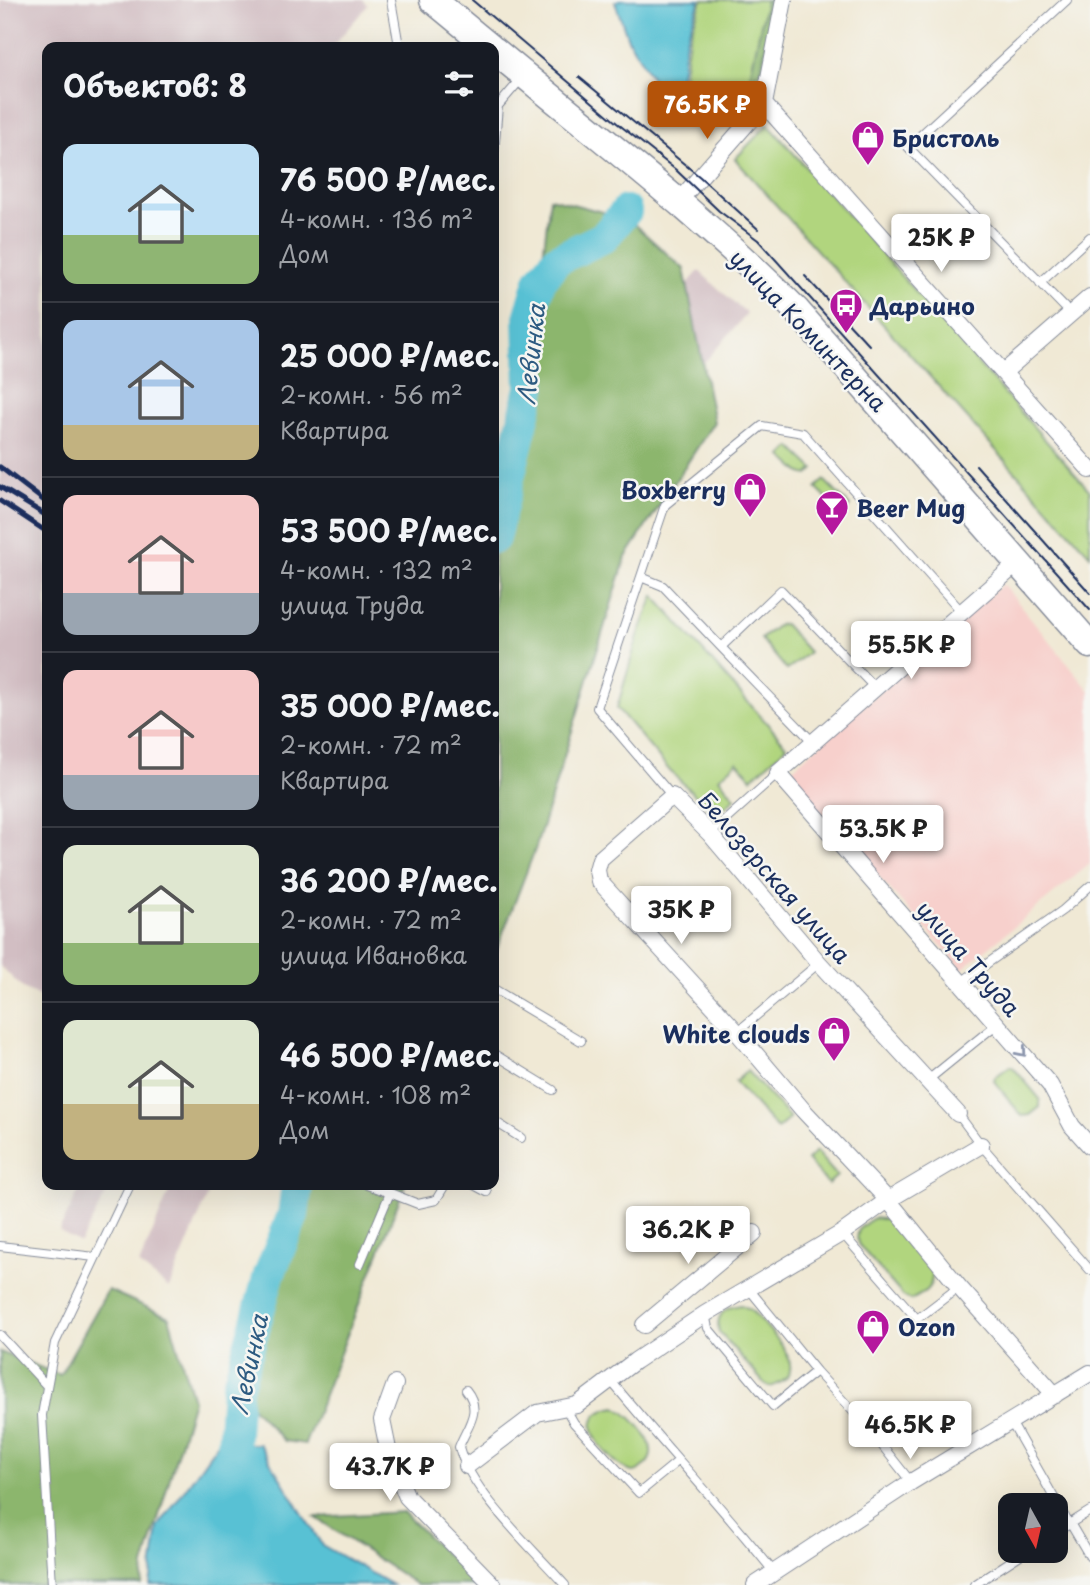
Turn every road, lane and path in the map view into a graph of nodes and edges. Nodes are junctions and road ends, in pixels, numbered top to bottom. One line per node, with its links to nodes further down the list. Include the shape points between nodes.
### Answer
1 (391, 0): 5 (lane)
2 (433, 0): 6 (main road, улица Коминтерна)
3 (785, 0): 10 (street)
4 (1067, 0): 13 (lane, via 908,147)
5 (398, 42)
6 (484, 42)
7 (499, 55): 8 (main road, улица Коминтерна)
8 (524, 76): 9 (lane); 11 (main road, улица Коминтерна)
9 (499, 102)
10 (764, 104): 11 (street); 16 (street)
11 (678, 202): 18 (main road, улица Коминтерна, via 797,311)
12 (1090, 237): 13 (lane)
13 (1040, 283): 15 (lane)
14 (1090, 298): 15 (street)
15 (1071, 314): 16 (street)
16 (1004, 372): 17 (street)
17 (1090, 470)
18 (1019, 562): 20 (street); 21 (main road, улица Коминтерна)
19 (641, 577): 20 (lane, via 665,505 762,426 803,433); 22 (lane, via 663,586); 26 (lane, via 597,708)
20 (962, 612): 23 (street)
21 (1090, 645)
22 (721, 647): 23 (lane, via 781,590); 24 (lane)
23 (875, 688): 24 (street)
24 (813, 743): 25 (street)
25 (778, 773): 27 (lane); 30 (street, улица Труда)
26 (673, 796): 27 (street, Белозерская улица); 33 (street, Белозерская улица, via 600,859 599,881)
27 (710, 834): 29 (street, Белозерская улица)
28 (1090, 886): 30 (lane)
29 (819, 963): 33 (lane); 36 (street, Белозерская улица)
30 (961, 982): 32 (street, улица Труда)
31 (499, 992): 34 (lane)
32 (996, 1024): 36 (lane); 42 (street, улица Труда, one-way to 42, via 1050,1084 1072,1126)
33 (737, 1032): 49 (street, Белозерская улица)
34 (581, 1041)
35 (499, 1057): 37 (lane)
36 (928, 1080): 38 (street, Белозерская улица)
37 (553, 1090)
38 (958, 1114): 41 (lane)
39 (499, 1124): 40 (lane)
40 (521, 1139)
41 (981, 1144): 49 (street); 55 (lane)
42 (1090, 1146)
43 (128, 1190): 53 (lane)
44 (380, 1190): 48 (lane)
45 (442, 1190): 48 (lane, via 436,1200 418,1204)
46 (484, 1190): 47 (lane)
47 (488, 1192)
48 (390, 1194): 54 (lane)
49 (888, 1200): 51 (street); 57 (street, Белозерская улица)
50 (754, 1233): 56 (street)
51 (842, 1233): 57 (lane, via 917,1319); 58 (street)
52 (0, 1246): 53 (lane)
53 (94, 1257): 66 (lane, via 55,1343)
54 (360, 1264)
55 (1090, 1270)
56 (692, 1287): 59 (street); 60 (street)
57 (959, 1287): 68 (street, Белозерская улица)
58 (749, 1289): 59 (street); 62 (lane)
59 (705, 1314): 62 (lane, via 708,1328 773,1406); 64 (street)
60 (645, 1325)
61 (0, 1335): 66 (lane)
62 (816, 1371): 73 (lane)
63 (1090, 1373): 68 (street)
64 (611, 1381): 69 (street); 71 (lane)
65 (395, 1384): 82 (street, via 382,1420 389,1454 407,1497)
66 (47, 1386): 81 (lane, via 42,1415)
67 (466, 1390): 72 (lane, via 475,1411 459,1447)
68 (1055, 1395): 70 (street)
69 (566, 1409): 71 (lane, via 639,1493); 72 (street, via 537,1413)
70 (1010, 1422): 73 (street); 76 (lane)
71 (678, 1461): 80 (lane)
72 (467, 1466): 83 (lane, via 478,1488)
73 (911, 1482): 80 (street)
74 (1090, 1511): 76 (lane)
75 (1090, 1519): 76 (lane)
76 (1072, 1522): 77 (lane); 78 (lane)
77 (1068, 1525)
78 (1090, 1557)
79 (1008, 1563): 85 (lane)
80 (773, 1572): 84 (street)
81 (52, 1585)
82 (493, 1585)
83 (565, 1585)
84 (755, 1585)
85 (974, 1585)

